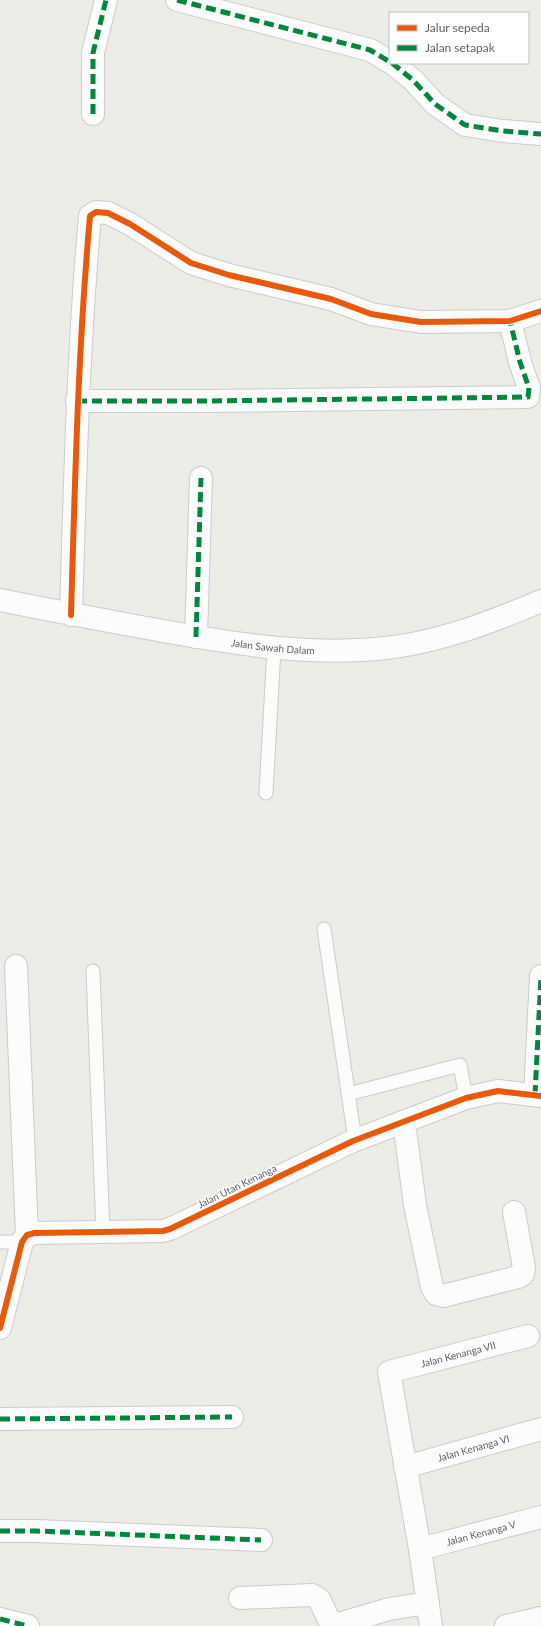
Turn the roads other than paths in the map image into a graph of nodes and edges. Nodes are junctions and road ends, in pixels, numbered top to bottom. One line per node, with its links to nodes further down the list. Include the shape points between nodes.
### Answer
1 (106, 0): 5 (street, via 93,53)
2 (177, 0): 3 (street, via 370,50)
3 (389, 61)
4 (393, 64): 6 (street, via 413,80 435,104 465,124 502,131)
5 (93, 114)
6 (541, 134)
7 (541, 311): 8 (street)
8 (510, 321): 9 (street, via 529,388 528,397); 9 (street, via 421,322 371,314 331,299 229,275 191,263 130,224 108,214 96,212 90,216)
9 (77, 401): 13 (street)
10 (201, 478): 14 (street)
11 (0, 600): 13 (street, Jalan Sawah Dalam)
12 (541, 601): 15 (street, Jalan Sawah Dalam, via 448,636 395,647)
13 (71, 614): 14 (street, Jalan Sawah Dalam)
14 (196, 637): 15 (street, Jalan Sawah Dalam)
15 (273, 655): 16 (lane)
16 (266, 793)
17 (324, 929): 21 (lane)
18 (16, 966): 28 (street)
19 (93, 972): 27 (lane)
20 (541, 976): 22 (street)
21 (348, 1094): 23 (lane, via 460,1066); 25 (lane)
22 (538, 1096): 23 (street, Jalan Utan Kenanga, via 498,1091)
23 (466, 1098): 24 (street, Jalan Utan Kenanga)
24 (404, 1122): 25 (street, Jalan Utan Kenanga); 26 (street, via 415,1205 432,1288 436,1294 443,1296 523,1274)
25 (348, 1143): 27 (street, Jalan Utan Kenanga, via 170,1229)
26 (514, 1212)
27 (104, 1232): 28 (street, Jalan Utan Kenanga, via 35,1233)
28 (24, 1238): 29 (lane); 30 (street)
29 (0, 1242)
30 (0, 1328)
31 (528, 1336): 35 (street, Jalan Kenanga VII, via 389,1372)
32 (232, 1417): 33 (street)
33 (0, 1419)
34 (541, 1429): 35 (street, Jalan Kenanga VI)
35 (405, 1467): 39 (street)
36 (541, 1517): 39 (street, Jalan Kenanga V)
37 (0, 1531): 38 (street)
38 (261, 1540)
39 (420, 1549): 41 (street)
40 (240, 1598): 41 (street, via 312,1595 319,1599 331,1624)
41 (422, 1604): 45 (street)
42 (0, 1618): 44 (street)
43 (541, 1618): 46 (street)
44 (28, 1626)
45 (431, 1626)
46 (506, 1626)

